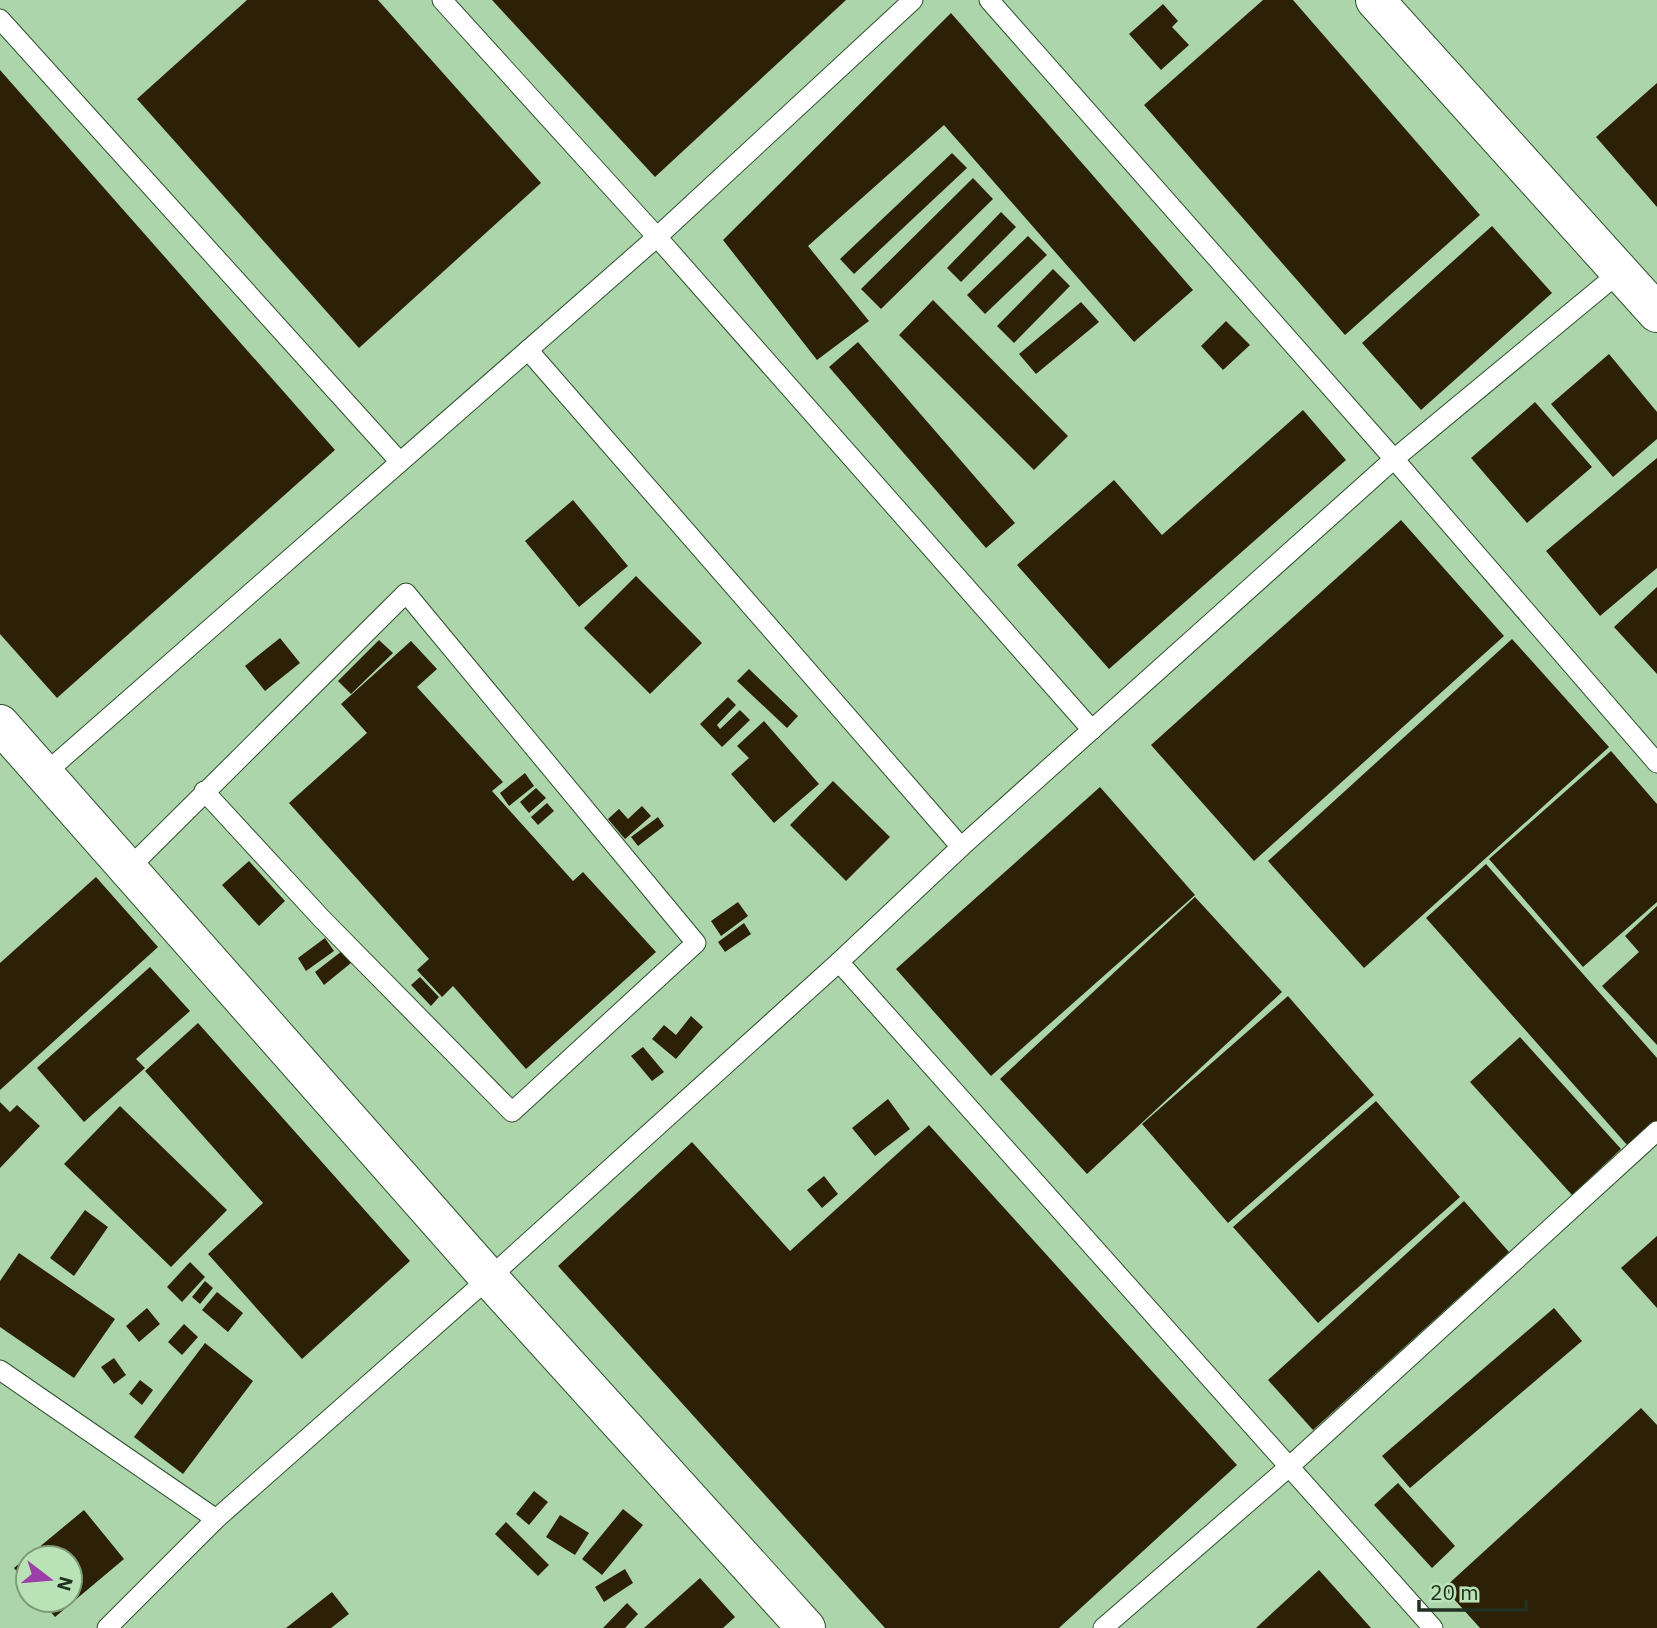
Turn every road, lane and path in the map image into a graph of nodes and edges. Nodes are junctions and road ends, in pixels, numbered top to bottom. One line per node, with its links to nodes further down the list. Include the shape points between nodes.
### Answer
1 (442, 0): 6 (lane)
2 (913, 0): 6 (lane)
3 (989, 0): 10 (lane)
4 (1375, 0): 7 (street)
5 (0, 19): 11 (lane)
6 (657, 237): 9 (lane); 13 (lane)
7 (1620, 272): 8 (street); 10 (lane)
8 (1657, 313)
9 (528, 350): 11 (lane); 17 (lane)
10 (1394, 460): 13 (lane); 14 (lane)
11 (400, 462): 15 (lane)
12 (0, 724): 15 (street)
13 (1092, 730): 17 (lane)
14 (1657, 763)
15 (43, 775): 18 (street)
16 (204, 791): 16 (lane, via 406,593 696,943 512,1112); 18 (lane)
17 (961, 847): 19 (lane)
18 (127, 870): 21 (street)
19 (839, 962): 21 (lane); 23 (lane)
20 (1657, 1130): 23 (lane)
21 (488, 1278): 24 (lane); 26 (street)
22 (0, 1370): 24 (lane)
23 (1290, 1466): 27 (lane); 28 (lane)
24 (216, 1519): 25 (lane)
25 (107, 1628)
26 (806, 1628)
27 (1103, 1628)
28 (1433, 1628)

